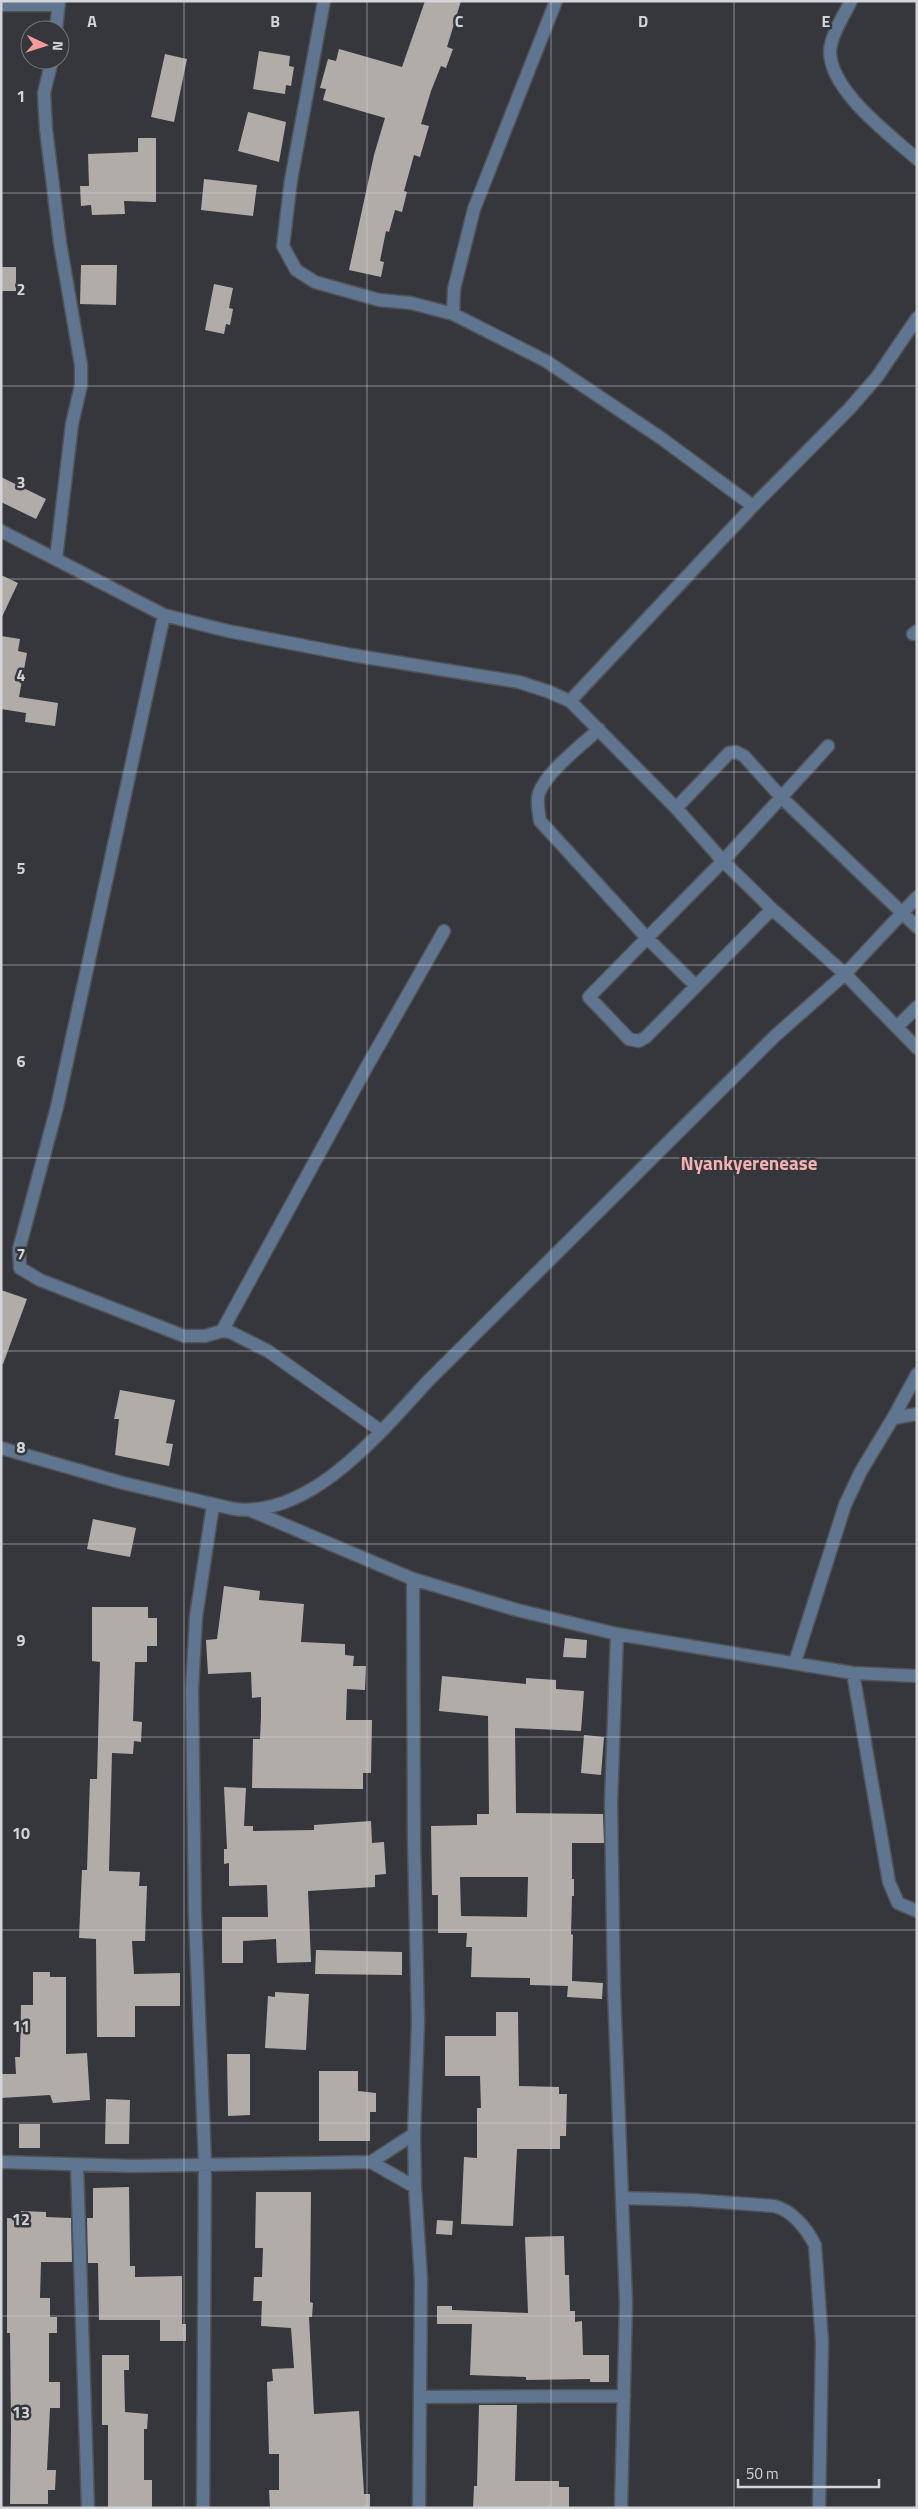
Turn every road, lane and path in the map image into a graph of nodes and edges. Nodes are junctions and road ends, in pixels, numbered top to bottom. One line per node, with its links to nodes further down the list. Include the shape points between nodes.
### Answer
1 (324, 1): 9 (street, via 291,180 283,246 296,270 315,282 379,300)
2 (556, 1): 9 (street, via 474,209 454,289)
3 (851, 1): 8 (street, via 830,50 835,75 858,105)
4 (59, 3): 5 (street); 6 (street)
5 (1, 5)
6 (57, 20)
7 (50, 70): 13 (street, via 43,104 60,243 81,365 81,385 72,424)
8 (917, 159)
9 (453, 314): 11 (street, via 546,361 660,438)
10 (917, 318): 11 (street, via 877,377 850,408)
11 (752, 506): 15 (street)
12 (1, 531): 13 (street)
13 (56, 559): 14 (street)
14 (164, 615): 15 (street, via 352,656 519,682); 32 (street, via 57,1107 19,1249 20,1268 40,1280 184,1336 205,1336)
15 (570, 701): 16 (street)
16 (599, 730): 19 (street); 26 (street, via 547,779 539,793 540,821)
17 (828, 746): 18 (street)
18 (782, 798): 19 (street, via 744,756 736,752 729,753); 20 (street); 23 (street)
19 (676, 808): 20 (street)
20 (723, 861): 22 (street); 26 (street)
21 (917, 897): 23 (street)
22 (772, 909): 27 (street); 28 (street)
23 (902, 912): 24 (street); 27 (street)
24 (917, 927)
25 (444, 931): 32 (street)
26 (647, 938): 28 (street); 28 (street, via 589,997 629,1039 639,1041 646,1037)
27 (845, 974): 30 (street); 36 (street, via 775,1036 427,1382)
28 (696, 986)
29 (917, 1007): 30 (street)
30 (897, 1027): 31 (street)
31 (917, 1048)
32 (222, 1331): 36 (street, via 268,1351)
33 (917, 1374): 35 (street)
34 (917, 1414): 35 (street)
35 (893, 1418): 42 (street, via 861,1471 846,1505)
36 (382, 1431): 39 (street, via 349,1462 308,1492)
37 (1, 1448): 38 (street)
38 (213, 1505): 39 (street); 49 (street, via 196,1617 192,1689 195,1915)
39 (252, 1511): 40 (street)
40 (413, 1579): 41 (street, via 517,1610); 46 (street, via 418,2021)
41 (617, 1634): 42 (street); 52 (street, via 611,1803)
42 (795, 1662): 43 (street)
43 (853, 1673): 44 (street); 45 (street, via 889,1882 898,1903)
44 (917, 1676)
45 (917, 1911)
46 (414, 2134): 48 (street); 51 (street)
47 (1, 2162): 50 (street)
48 (371, 2162): 49 (street); 51 (street)
49 (205, 2164): 50 (street); 56 (street)
50 (77, 2166): 55 (street)
51 (415, 2187): 54 (street, via 421,2280)
52 (622, 2198): 53 (street, via 626,2303); 59 (street, via 774,2206 794,2217 811,2237 815,2245 822,2342)
53 (624, 2396): 54 (street); 58 (street)
54 (421, 2397): 57 (street)
55 (88, 2508)
56 (204, 2508)
57 (419, 2508)
58 (621, 2508)
59 (818, 2508)

